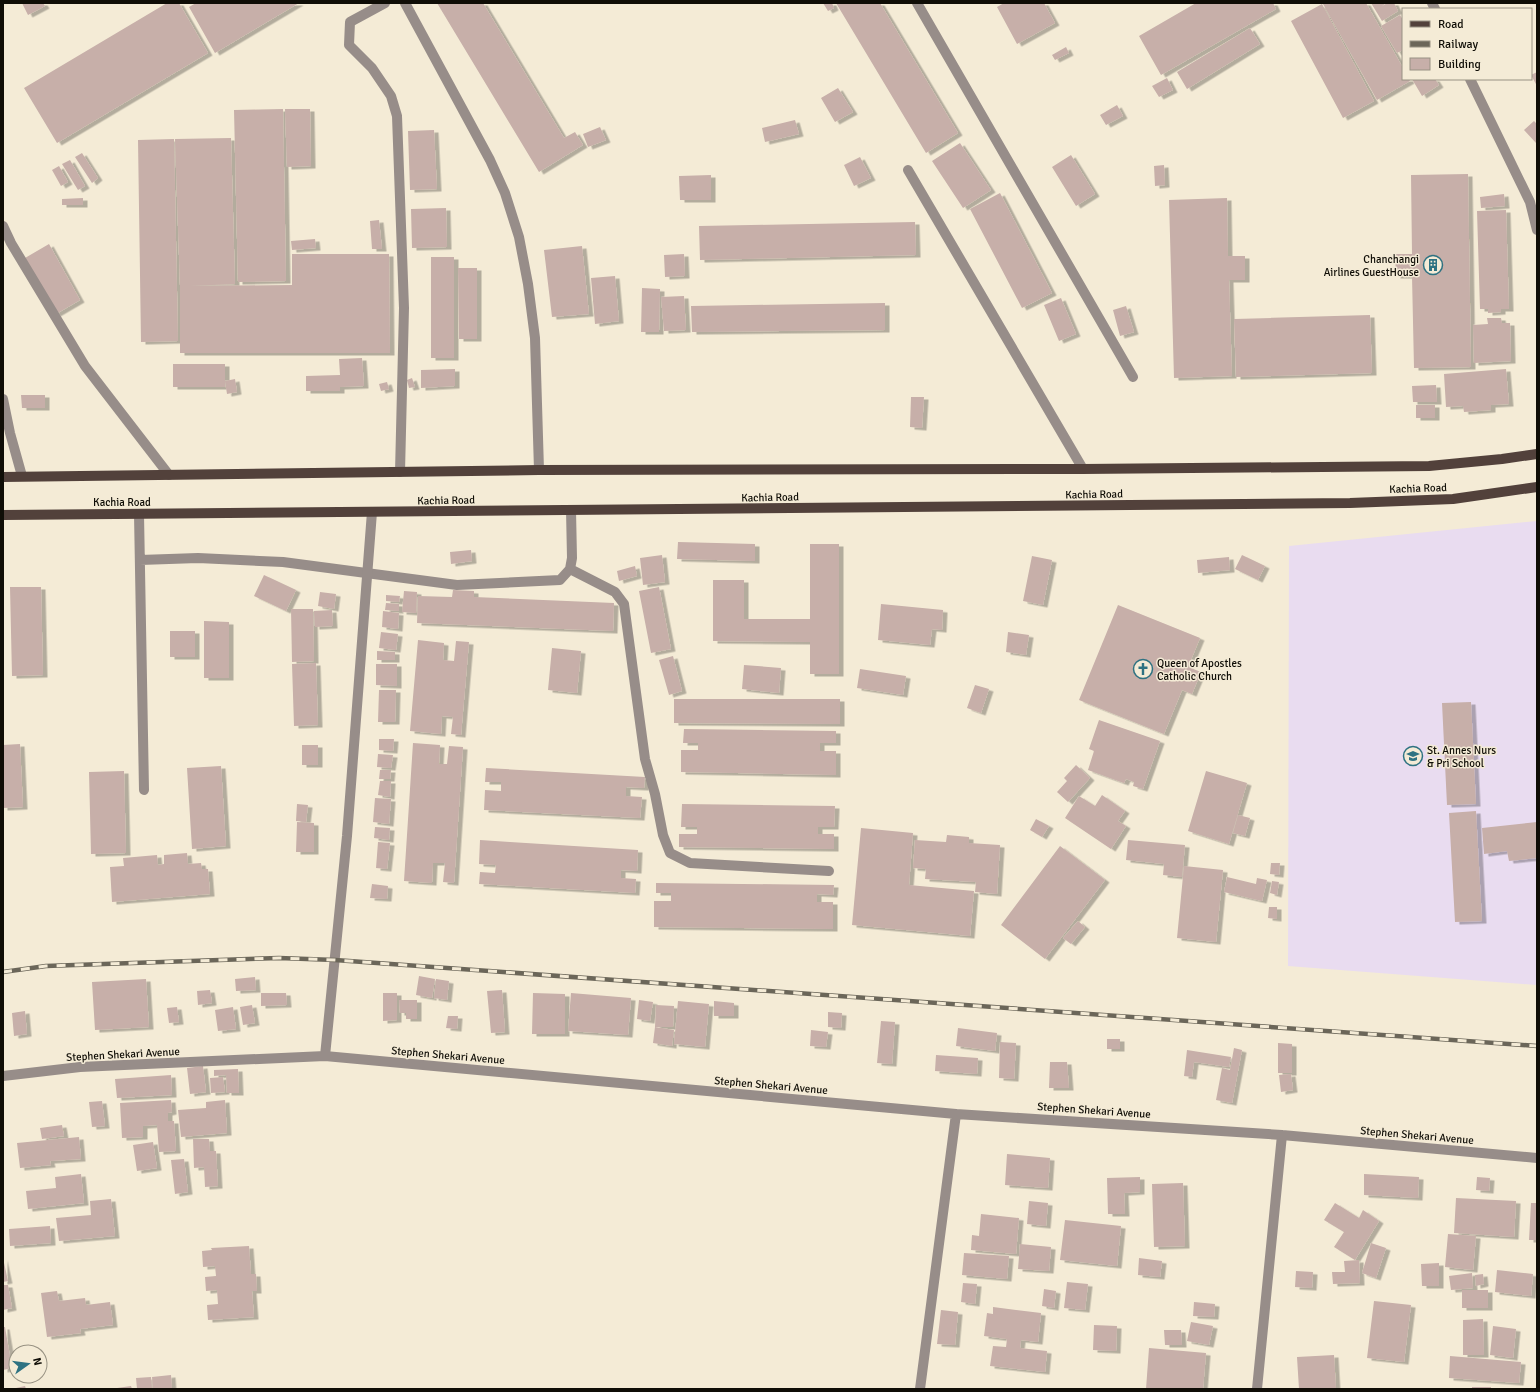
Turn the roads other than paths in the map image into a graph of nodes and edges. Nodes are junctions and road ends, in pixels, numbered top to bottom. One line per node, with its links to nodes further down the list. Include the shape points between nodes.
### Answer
1 (386, 3): 13 (street, via 350,22 349,45 372,68 391,96 396,116 404,308)
2 (405, 3): 11 (street, via 490,160 505,193 519,237 535,338)
3 (916, 3): 8 (street)
4 (1470, 80): 7 (street, via 1530,202)
5 (908, 170): 12 (street)
6 (3, 226): 14 (street, via 85,366)
7 (1537, 230)
8 (1133, 377)
9 (3, 399): 15 (street)
10 (1537, 454): 12 (main road, Kachia Road, via 1429,466)
11 (539, 470): 12 (main road, Kachia Road); 13 (main road, Kachia Road)
12 (1083, 470)
13 (400, 472): 14 (main road, Kachia Road)
14 (169, 474): 15 (main road, Kachia Road)
15 (22, 476): 16 (main road, Kachia Road)
16 (3, 477)
17 (1537, 487): 18 (main road, Kachia Road, via 1453,499 1350,503)
18 (571, 510): 19 (main road, Kachia Road); 23 (street)
19 (372, 512): 20 (main road, Kachia Road); 24 (street)
20 (139, 514): 21 (main road, Kachia Road); 22 (street)
21 (3, 515)
22 (140, 560): 24 (street, via 198,558 283,562); 25 (street)
23 (570, 569): 24 (street, via 560,580 457,585); 26 (street, via 615,592 624,604 645,758 663,835 670,853 690,863)
24 (367, 574): 27 (street, via 347,836)
25 (144, 790)
26 (829, 871)
27 (325, 1056): 28 (street, Stephen Shekari Avenue, via 80,1067); 29 (street, Stephen Shekari Avenue)
28 (3, 1076)
29 (956, 1114): 30 (street, Stephen Shekari Avenue); 32 (street)
30 (1282, 1135): 31 (street, Stephen Shekari Avenue); 33 (street)
31 (1537, 1158)
32 (920, 1389)
33 (1257, 1389)

